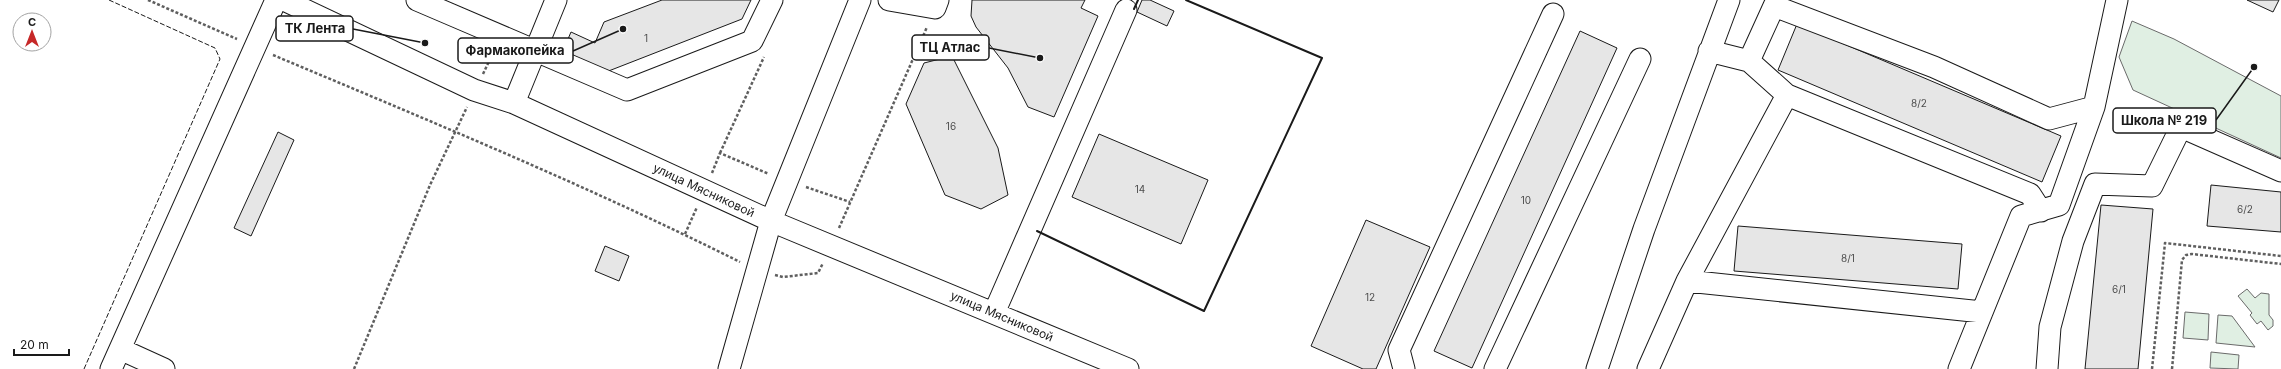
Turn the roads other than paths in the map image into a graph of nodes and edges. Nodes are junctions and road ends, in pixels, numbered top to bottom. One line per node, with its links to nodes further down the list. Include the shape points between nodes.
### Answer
1 (276, 0): 26 (street)
2 (284, 0): 18 (street, улица Мясниковой, via 474,90)
3 (417, 0): 13 (street)
4 (556, 0): 13 (street)
5 (772, 0): 13 (street, via 752,41 627,90)
6 (938, 0): 9 (street, via 935,8)
7 (1729, 0): 14 (street)
8 (2117, 0): 19 (street)
9 (900, 1)
10 (854, 2): 22 (street)
11 (1126, 10): 25 (street)
12 (1552, 14): 31 (street, via 1399,350)
13 (534, 51): 18 (street)
14 (1709, 51): 16 (street); 33 (street, via 1644,229)
15 (1640, 59): 32 (street)
16 (1749, 61): 17 (street); 19 (street, via 1774,6 1934,67 2049,119)
17 (1787, 96): 21 (street, via 2030,194); 23 (street)
18 (514, 103): 22 (street, улица Мясниковой)
19 (2094, 108): 21 (street, via 2060,205)
20 (2281, 171): 36 (street, via 2181,127 2152,186 2096,184 2071,248 2050,328)
21 (2041, 211): 24 (street, via 2022,216)
22 (771, 221): 25 (street, улица Мясниковой); 29 (street)
23 (1687, 281): 24 (street); 34 (street)
24 (1982, 312): 35 (street)
25 (994, 313): 30 (street, улица Мясниковой)
26 (120, 349): 27 (street); 28 (street)
27 (111, 369)
28 (164, 369)
29 (729, 369)
30 (1128, 369)
31 (1404, 369)
32 (1495, 369)
33 (1597, 369)
34 (1648, 369)
35 (1959, 369)
36 (2047, 369)

